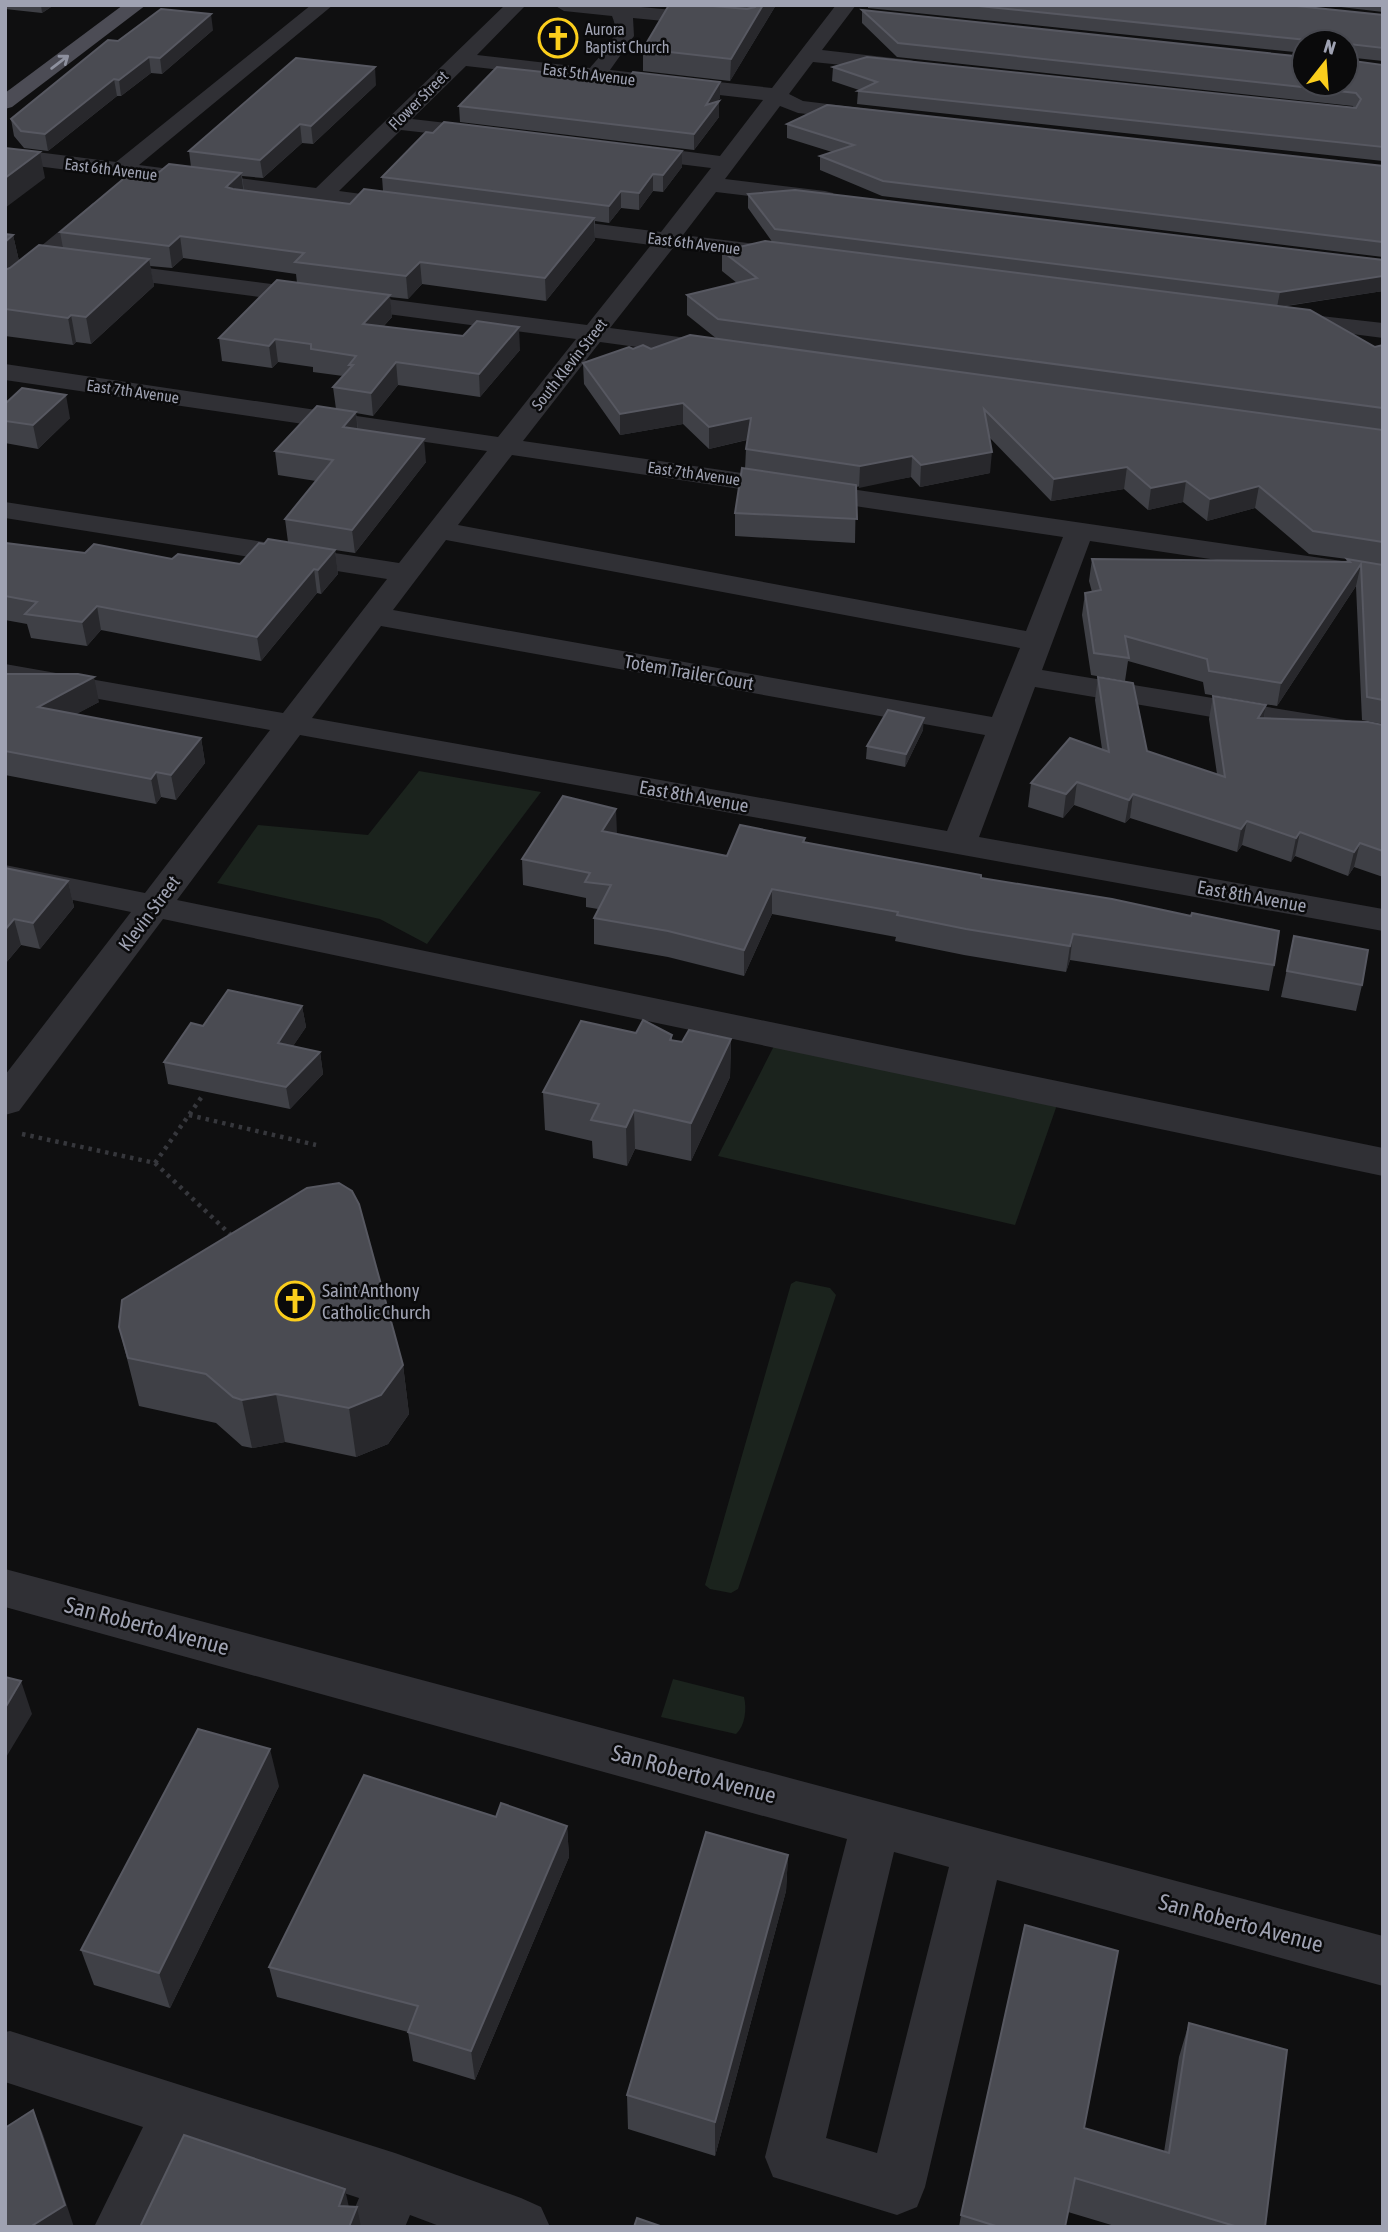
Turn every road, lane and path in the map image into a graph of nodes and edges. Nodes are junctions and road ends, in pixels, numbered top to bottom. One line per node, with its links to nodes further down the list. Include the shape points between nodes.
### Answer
1 (105, 5): 14 (main road)
2 (136, 5): 16 (main road, one-way to 2)
3 (323, 5): 23 (street)
4 (516, 5): 11 (street, Flower Street)
5 (564, 5): 7 (street)
6 (843, 9): 8 (street); 10 (street, South Klevin Street)
7 (619, 11): 9 (street); 13 (street, via 627,21 627,33)
8 (868, 16)
9 (734, 21)
10 (807, 55): 12 (street); 15 (street, South Klevin Street)
11 (460, 59): 13 (street, East 5th Avenue); 18 (street, Flower Street)
12 (931, 68)
13 (596, 75): 15 (street, East 5th Avenue)
14 (5, 78)
15 (775, 95): 17 (street, East 5th Avenue, via 798,107); 22 (street, South Klevin Street)
16 (5, 103)
17 (893, 117)
18 (395, 123): 19 (street); 25 (street, Flower Street)
19 (510, 137)
20 (606, 148): 22 (street)
21 (5, 155): 23 (street, East 6th Avenue)
22 (724, 163): 24 (street, South Klevin Street)
23 (125, 183): 25 (street, East 6th Avenue); 31 (street)
24 (709, 184): 26 (street); 29 (street, South Klevin Street)
25 (321, 195): 27 (street, East 6th Avenue)
26 (846, 201)
27 (432, 210)
28 (515, 220): 29 (street, East 6th Avenue)
29 (667, 240): 30 (street, East 6th Avenue); 35 (street, South Klevin Street)
30 (805, 257)
31 (38, 261): 32 (street); 35 (street)
32 (5, 288)
33 (1259, 315): 34 (street)
34 (1383, 331)
35 (594, 333): 36 (street); 38 (street, South Klevin Street)
36 (745, 354)
37 (5, 372): 38 (street, East 7th Avenue)
38 (505, 445): 40 (street, South Klevin Street); 41 (street, East 7th Avenue)
39 (5, 510): 42 (street)
40 (439, 530): 42 (street, South Klevin Street); 45 (street)
41 (1080, 531): 43 (street, East 7th Avenue); 45 (street)
42 (406, 573): 44 (street, South Klevin Street)
43 (1383, 576)
44 (374, 616): 48 (street, South Klevin Street); 49 (street, Totem Trailer Court)
45 (1037, 642): 47 (street)
46 (5, 673): 48 (street, East 8th Avenue)
47 (1023, 676): 49 (street); 50 (street)
48 (293, 724): 51 (street, East 8th Avenue); 53 (street, Klevin Street)
49 (1003, 729): 51 (street)
50 (1383, 736)
51 (959, 844): 54 (street, East 8th Avenue)
52 (5, 875): 53 (street)
53 (156, 905): 57 (street, Klevin Street); 59 (street)
54 (1383, 920)
55 (203, 1095): 56 (path)
56 (189, 1115): 58 (path); 60 (path)
57 (10, 1117): 60 (path)
58 (316, 1145)
59 (1383, 1162)
60 (155, 1163): 61 (path)
61 (241, 1245)
62 (5, 1588): 63 (street, San Roberto Avenue)
63 (876, 1824): 64 (street, San Roberto Avenue); 64 (street, via 793,2157 897,2187)
64 (978, 1851): 65 (street, San Roberto Avenue)
65 (1383, 1961)
66 (10, 2057): 67 (street)
67 (180, 2112): 68 (street); 69 (street)
68 (386, 2204): 70 (street)
69 (123, 2227)
70 (521, 2227)

